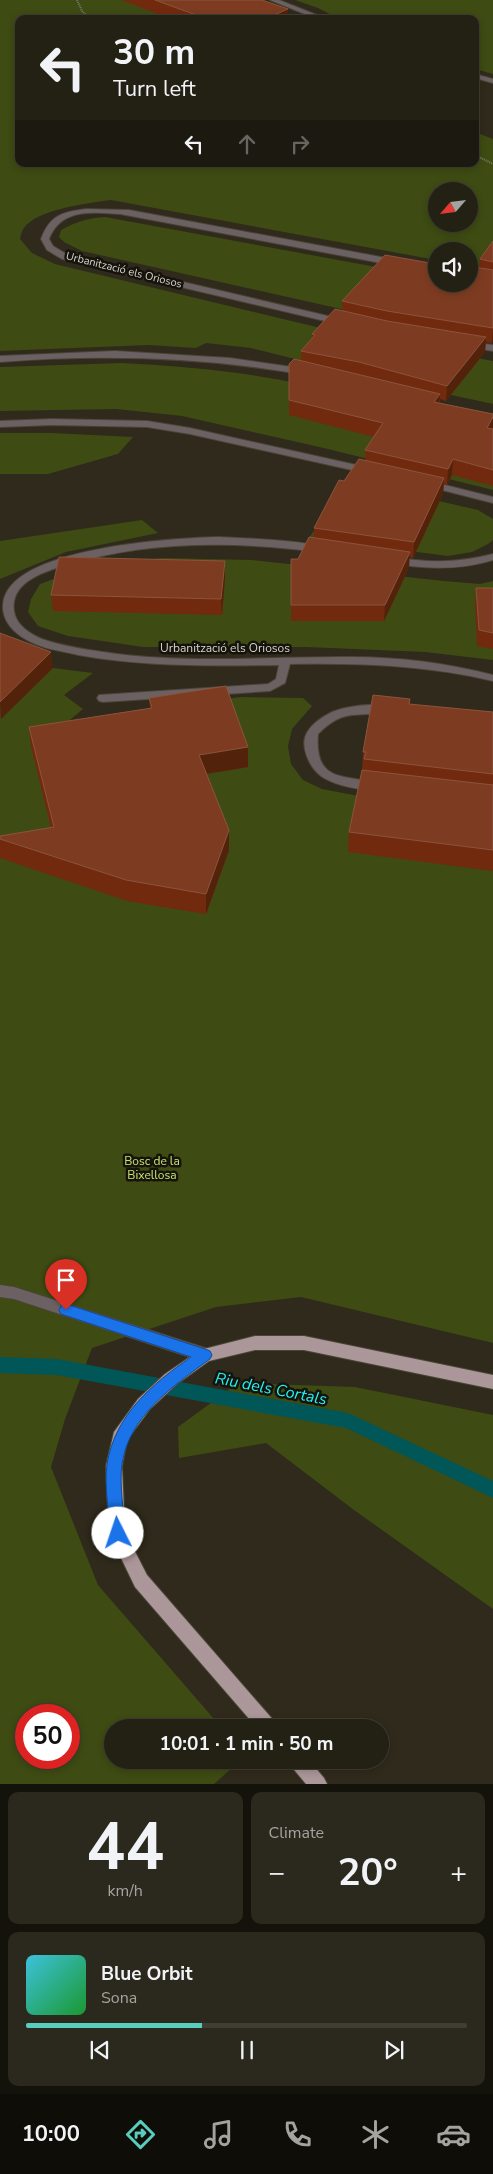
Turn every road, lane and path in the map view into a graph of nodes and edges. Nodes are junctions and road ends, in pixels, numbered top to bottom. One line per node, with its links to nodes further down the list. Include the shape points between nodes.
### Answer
1 (77, 0): 3 (path)
2 (273, 0): 4 (street)
3 (86, 15)
4 (313, 15)
5 (479, 77): 6 (street)
6 (493, 81)
7 (479, 157): 8 (path)
8 (493, 164)
9 (408, 265): 10 (street, Urbanització els Oriosos, via 109,210 75,213 59,219 50,226 46,239 50,248 65,258)
10 (352, 324)
11 (464, 344): 12 (street)
12 (493, 348)
13 (0, 359): 14 (street, via 94,352 154,354 205,357)
14 (313, 373)
15 (0, 424): 16 (street, via 147,424)
16 (384, 474)
17 (420, 482): 18 (street)
18 (493, 500)
19 (332, 551): 22 (street, Urbanització els Oriosos, via 250,542 201,541 169,542 103,552 69,560 16,584 7,598)
20 (493, 557): 21 (street, via 469,564 432,567)
21 (378, 558)
22 (4, 614): 23 (street, Urbanització els Oriosos, via 34,639 112,658 187,663)
23 (286, 661): 24 (street, Urbanització els Oriosos, via 426,664); 25 (street, via 281,681 270,687)
24 (493, 678)
25 (103, 698)
26 (396, 708): 27 (street, via 346,710 325,719 312,733 311,752 316,764 329,777)
27 (387, 789)
28 (7, 1292): 29 (street)
29 (205, 1355): 30 (main road, via 255,1343 304,1343); 31 (main road, via 171,1379 144,1404 120,1437 114,1466 118,1533 141,1581)
30 (493, 1382)
31 (261, 1719)
32 (304, 1769): 33 (main road)
33 (317, 1784)

